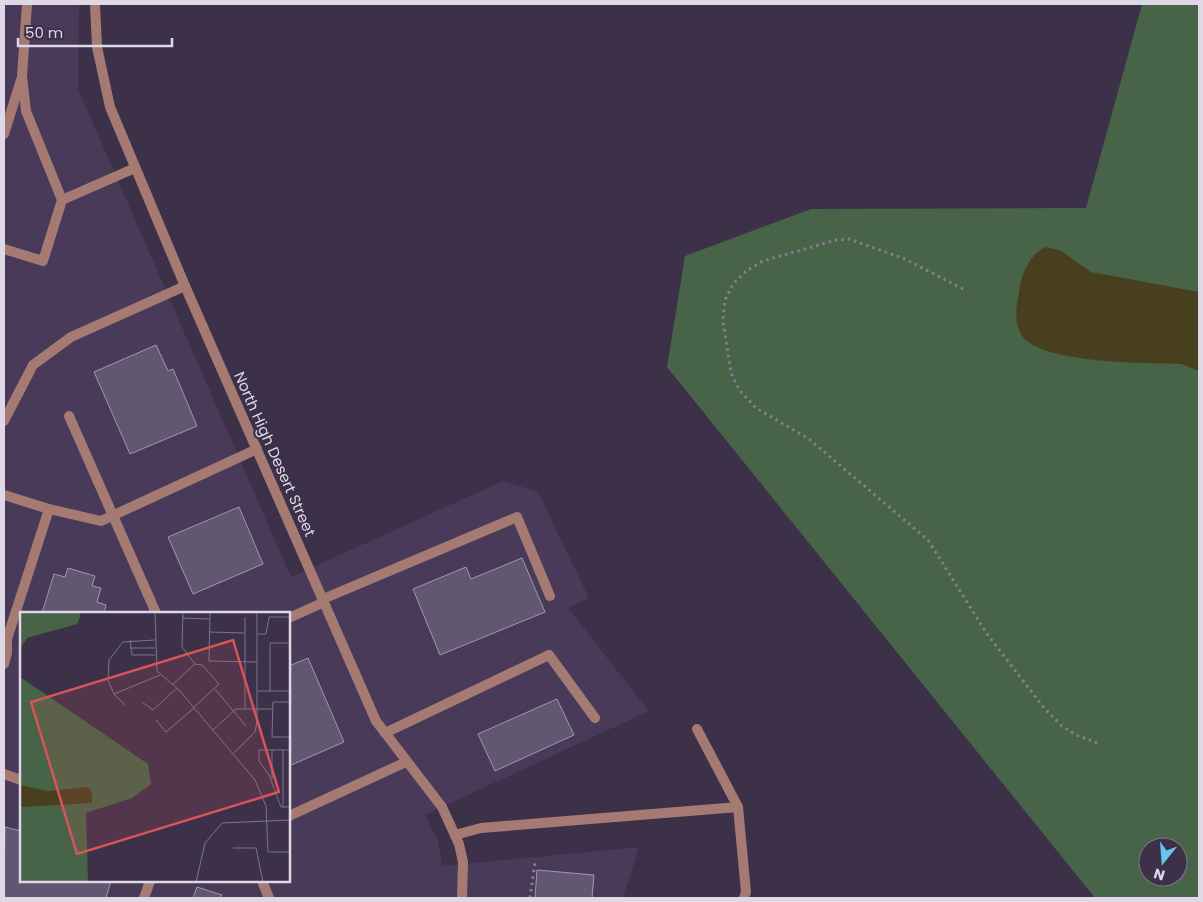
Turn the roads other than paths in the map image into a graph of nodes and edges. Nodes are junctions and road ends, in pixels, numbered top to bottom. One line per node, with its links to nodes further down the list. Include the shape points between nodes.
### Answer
1 (27, 4): 3 (street)
2 (95, 4): 5 (street, North High Desert Street, via 97,47 110,107)
3 (22, 76): 4 (street); 6 (street, via 26,111)
4 (4, 134)
5 (136, 168): 6 (street); 8 (street, North High Desert Street)
6 (62, 200): 7 (street, via 43,261)
7 (4, 249)
8 (185, 286): 10 (street, via 71,337 33,364); 11 (street, North High Desert Street)
9 (69, 416): 14 (street)
10 (4, 421)
11 (257, 449): 14 (street); 16 (street, North High Desert Street)
12 (4, 495): 13 (street)
13 (49, 509): 14 (street, via 101,521); 19 (street, via 7,639)
14 (114, 515): 17 (street)
15 (550, 596): 16 (street, via 517,517)
16 (323, 600): 18 (street); 22 (street, North High Desert Street, via 376,721)
17 (156, 612)
18 (290, 617)
19 (4, 664)
20 (595, 718): 22 (street, via 549,655)
21 (697, 729): 26 (street)
22 (385, 733): 23 (street, North High Desert Street)
23 (406, 762): 27 (street); 28 (street, North High Desert Street, via 442,807)
24 (4, 774): 25 (street)
25 (20, 780)
26 (738, 807): 28 (street, via 481,828); 34 (street)
27 (290, 816)
28 (455, 835): 33 (street, North High Desert Street, via 463,862)
29 (150, 882): 31 (street)
30 (262, 882): 32 (street)
31 (144, 898)
32 (269, 898)
33 (462, 898)
34 (744, 898)

